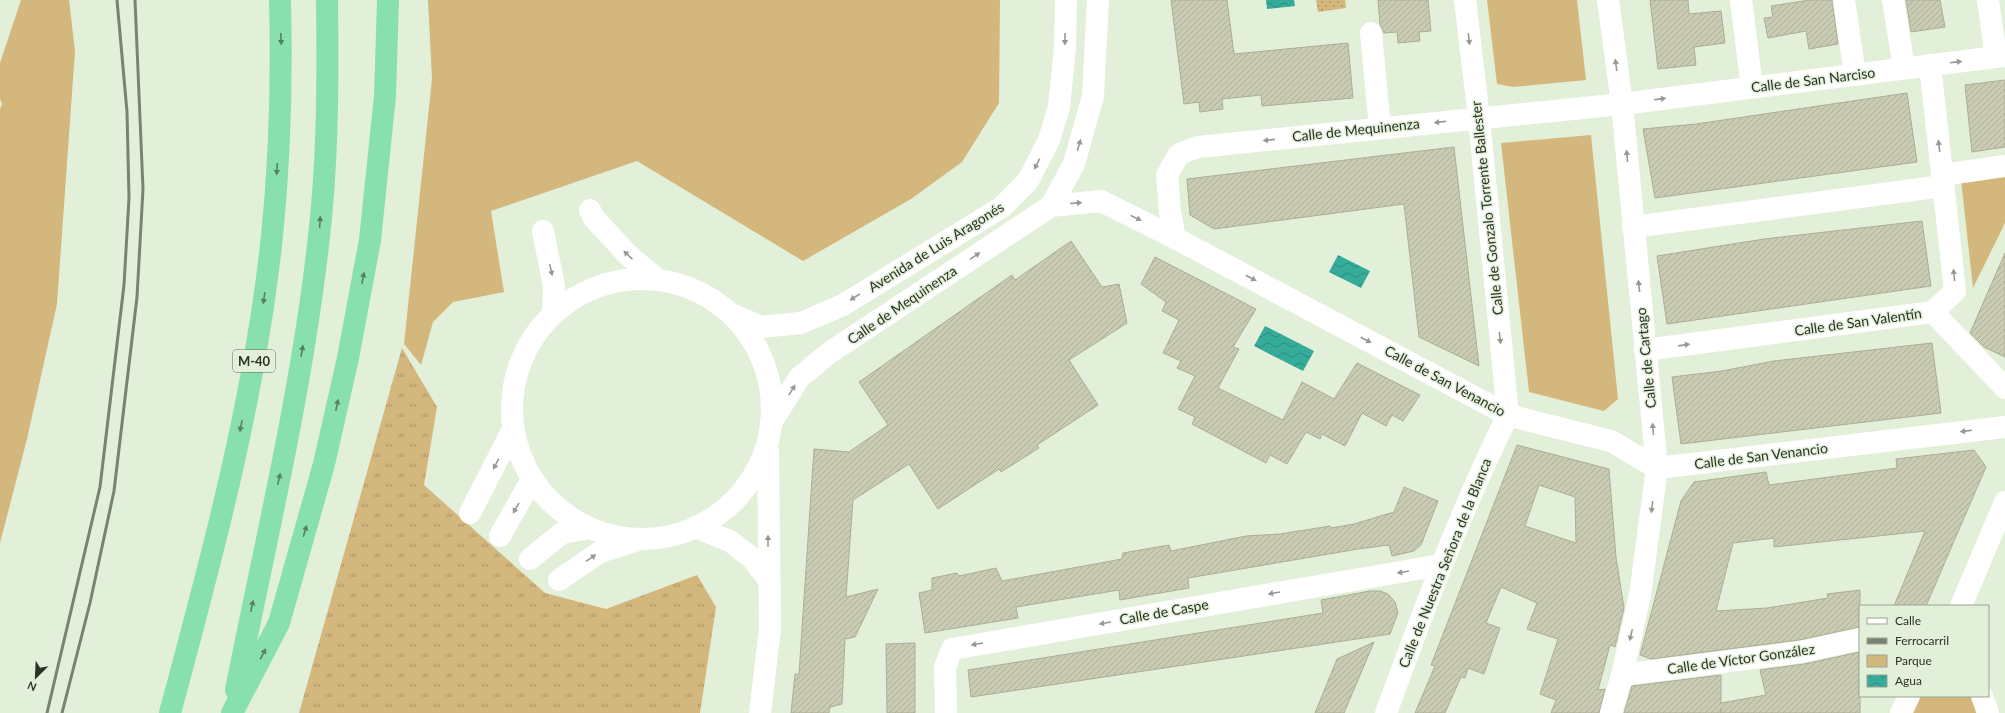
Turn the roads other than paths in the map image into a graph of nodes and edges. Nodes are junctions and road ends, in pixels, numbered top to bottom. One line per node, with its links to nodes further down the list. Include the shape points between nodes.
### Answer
1 (280, 0): 55 (highway, M-40, one-way to 55, via 282,73 272,236 257,342 236,450)
2 (327, 0): 56 (highway, one-way to 2, via 303,350 318,245 328,78)
3 (1066, 0): 30 (street, Avenida de Luis Aragonés, one-way to 30, via 1065,48 1059,107 1049,140 1028,180 1002,208 843,305 801,323 761,327)
4 (1098, 0): 23 (street, one-way to 4, via 1074,164 1093,96)
5 (1465, 0): 19 (street, Calle de Gonzalo Torrente Ballester, one-way to 19)
6 (1608, 0): 18 (street, Calle de Cartago, one-way to 6)
7 (1741, 0): 17 (street)
8 (1844, 0): 16 (street)
9 (1893, 0): 15 (street)
10 (1988, 0): 13 (street)
11 (388, 1): 56 (highway, one-way to 11, via 279,623 326,456 370,240 385,96)
12 (1371, 34): 20 (street)
13 (2000, 56): 14 (street, Calle de San Narciso, one-way to 13)
14 (1930, 65): 15 (street, Calle de San Narciso); 22 (street, Calle de San Valentín, one-way to 14)
15 (1904, 68): 16 (street, Calle de San Narciso)
16 (1855, 75): 17 (street, Calle de San Narciso)
17 (1752, 87): 18 (street, Calle de San Narciso, one-way to 17)
18 (1622, 104): 19 (street, Calle de Mequinenza); 25 (street, Calle de Cartago, one-way to 18)
19 (1479, 118): 20 (street, Calle de Mequinenza, one-way to 20); 34 (street, Calle de Gonzalo Torrente Ballester, one-way to 34)
20 (1380, 128): 27 (street, Calle de Mequinenza, one-way to 27, via 1198,147 1179,154 1167,175)
21 (2005, 166): 22 (street)
22 (1943, 180): 25 (street); 29 (street, Calle de San Valentín, one-way to 22, via 1955,291)
23 (1051, 206): 27 (street, Calle de San Venancio, one-way to 27, via 1101,201); 37 (street, Calle de Mequinenza, one-way to 23, via 799,378 829,353)
24 (590, 210): 28 (street, one-way to 24, via 628,255)
25 (1633, 227): 32 (street, Calle de Cartago, one-way to 25)
26 (543, 231): 31 (street, one-way to 31, via 554,286)
27 (1175, 238): 34 (street, Calle de San Venancio, one-way to 34)
28 (658, 280): 30 (street, via 696,291); 31 (street, via 620,281 602,286 584,292)
29 (1933, 312): 32 (street, Calle de San Valentín, one-way to 29); 33 (street)
30 (729, 313): 37 (street, via 755,345 763,363 772,403)
31 (553, 314): 36 (street, via 532,338 519,366 512,397)
32 (1645, 350): 38 (street, Calle de Cartago, one-way to 32)
33 (2005, 388)
34 (1508, 415): 38 (street, Calle de San Venancio, via 1611,441); 47 (street, Calle de Nuestra Señora de la Blanca)
35 (2005, 426): 38 (street, Calle de San Venancio, one-way to 38)
36 (513, 428): 39 (street, via 520,455); 41 (street, one-way to 41)
37 (769, 433): 42 (street, via 757,470 741,493 720,513); 49 (street, one-way to 37)
38 (1657, 468): 52 (street, Calle de Cartago, one-way to 52, via 1640,595)
39 (532, 479): 43 (street, via 548,499 567,515); 44 (street, one-way to 44)
40 (2005, 502): 50 (street)
41 (470, 513)
42 (695, 527): 45 (street, via 673,535); 49 (street, via 730,541 752,558)
43 (589, 528): 45 (street, via 616,536); 46 (street, via 562,533)
44 (500, 536)
45 (643, 539): 48 (street, one-way to 45, via 600,552)
46 (530, 559)
47 (1441, 565): 58 (street, Calle de Caspe, one-way to 58, via 952,649 945,667); 59 (street, Calle de Nuestra Señora de la Blanca)
48 (559, 580)
49 (769, 580): 57 (street, via 770,629)
50 (1962, 605)
51 (1859, 639): 52 (street, Calle de Víctor González, via 1801,652)
52 (1622, 675): 60 (street, Calle de Cartago)
53 (1909, 697): 61 (street)
54 (1982, 697): 62 (street)
55 (170, 713)
56 (231, 713)
57 (760, 713)
58 (946, 713)
59 (1386, 713)
60 (1611, 713)
61 (1901, 713)
62 (1988, 713)

